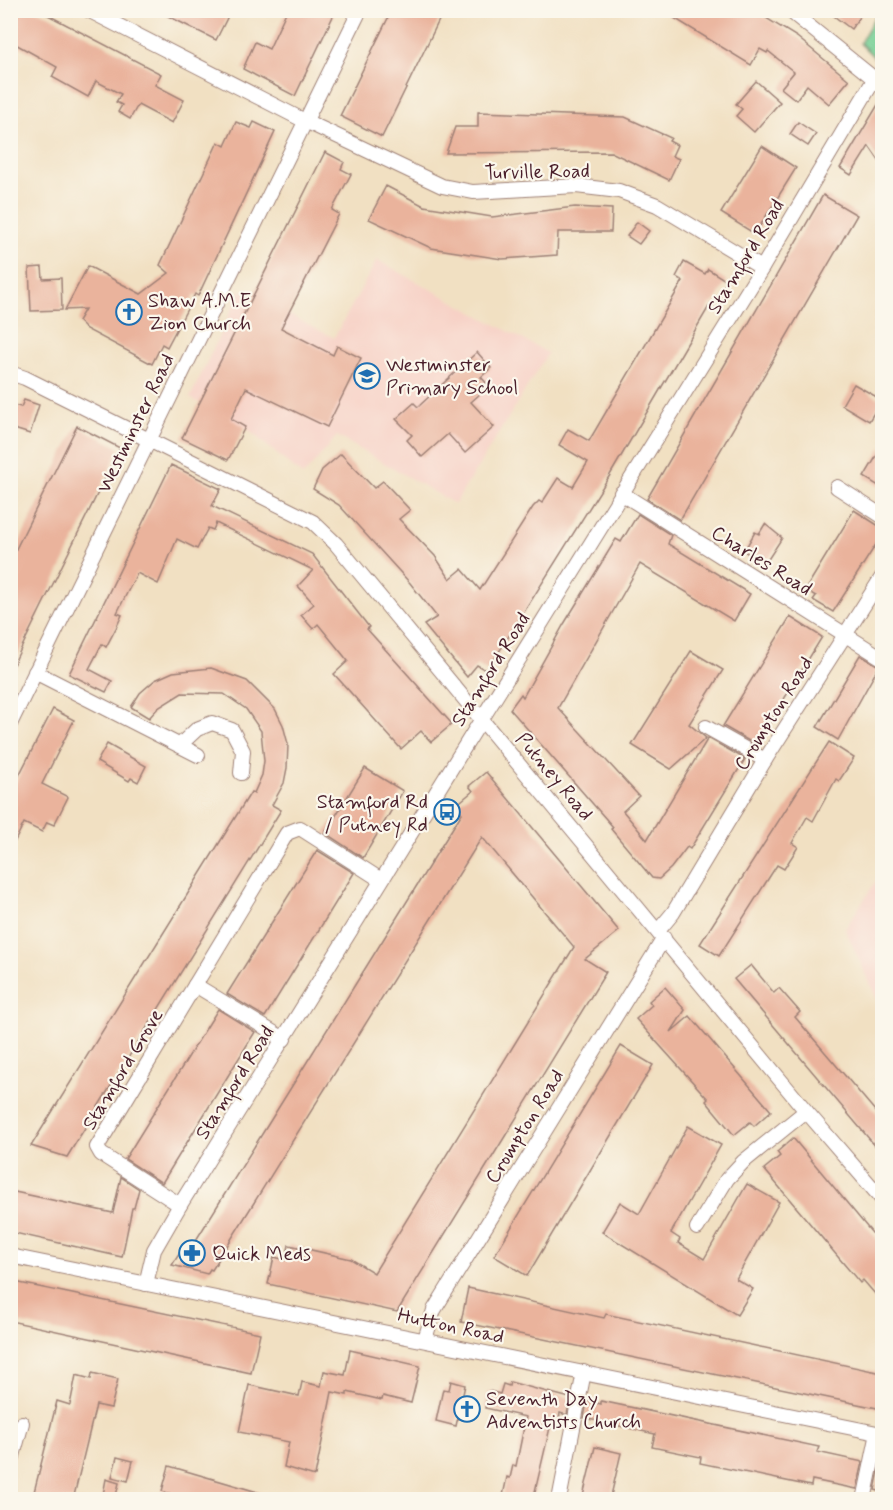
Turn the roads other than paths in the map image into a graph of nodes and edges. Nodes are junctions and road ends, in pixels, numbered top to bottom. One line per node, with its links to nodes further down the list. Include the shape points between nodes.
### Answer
1 (88, 10): 5 (street, Turville Road)
2 (360, 10): 5 (street, Westminster Road)
3 (789, 10): 4 (street)
4 (879, 81): 6 (street, Stamford Road)
5 (307, 122): 6 (street, Turville Road, via 442,186 473,192 576,186 619,191 657,205); 8 (street, Westminster Road)
6 (762, 268): 10 (street, Stamford Road)
7 (10, 373): 8 (street, Putney Road)
8 (148, 439): 15 (street, Westminster Road); 16 (street, Putney Road, via 313,522 336,544)
9 (837, 487): 11 (street)
10 (621, 493): 13 (street, Charles Road); 16 (street, Stamford Road)
11 (882, 516)
12 (882, 577): 13 (street, Crompton Road)
13 (846, 636): 14 (street, Charles Road); 21 (street, Crompton Road)
14 (882, 658)
15 (35, 672): 17 (street, Westminster Road); 19 (street)
16 (482, 719): 23 (street, Stamford Road); 24 (street, Putney Road)
17 (10, 724)
18 (706, 727): 21 (street)
19 (181, 744): 20 (street); 22 (street, via 197,729 212,723 232,730 243,751)
20 (198, 755)
21 (765, 760): 24 (street, Crompton Road)
22 (241, 772)
23 (381, 880): 25 (street, Stamford Grove, via 300,828 287,833); 26 (street, Stamford Road)
24 (661, 934): 27 (street, Putney Road); 33 (street, Crompton Road, via 434,1310)
25 (195, 986): 26 (street); 29 (street, Stamford Grove, via 97,1147 101,1154)
26 (284, 1040): 29 (street, Stamford Road)
27 (806, 1111): 28 (street, Putney Road); 30 (street, via 742,1162)
28 (882, 1200)
29 (180, 1205): 32 (street, Stamford Road, via 154,1250)
30 (697, 1228)
31 (10, 1256): 32 (street, Hutton Road)
32 (146, 1284): 33 (street, Hutton Road)
33 (425, 1339): 34 (street, Hutton Road)
34 (584, 1372): 36 (street, Hutton Road); 38 (street)
35 (22, 1423): 37 (street)
36 (880, 1434): 39 (street)
37 (10, 1467)
38 (559, 1500)
39 (864, 1500)

